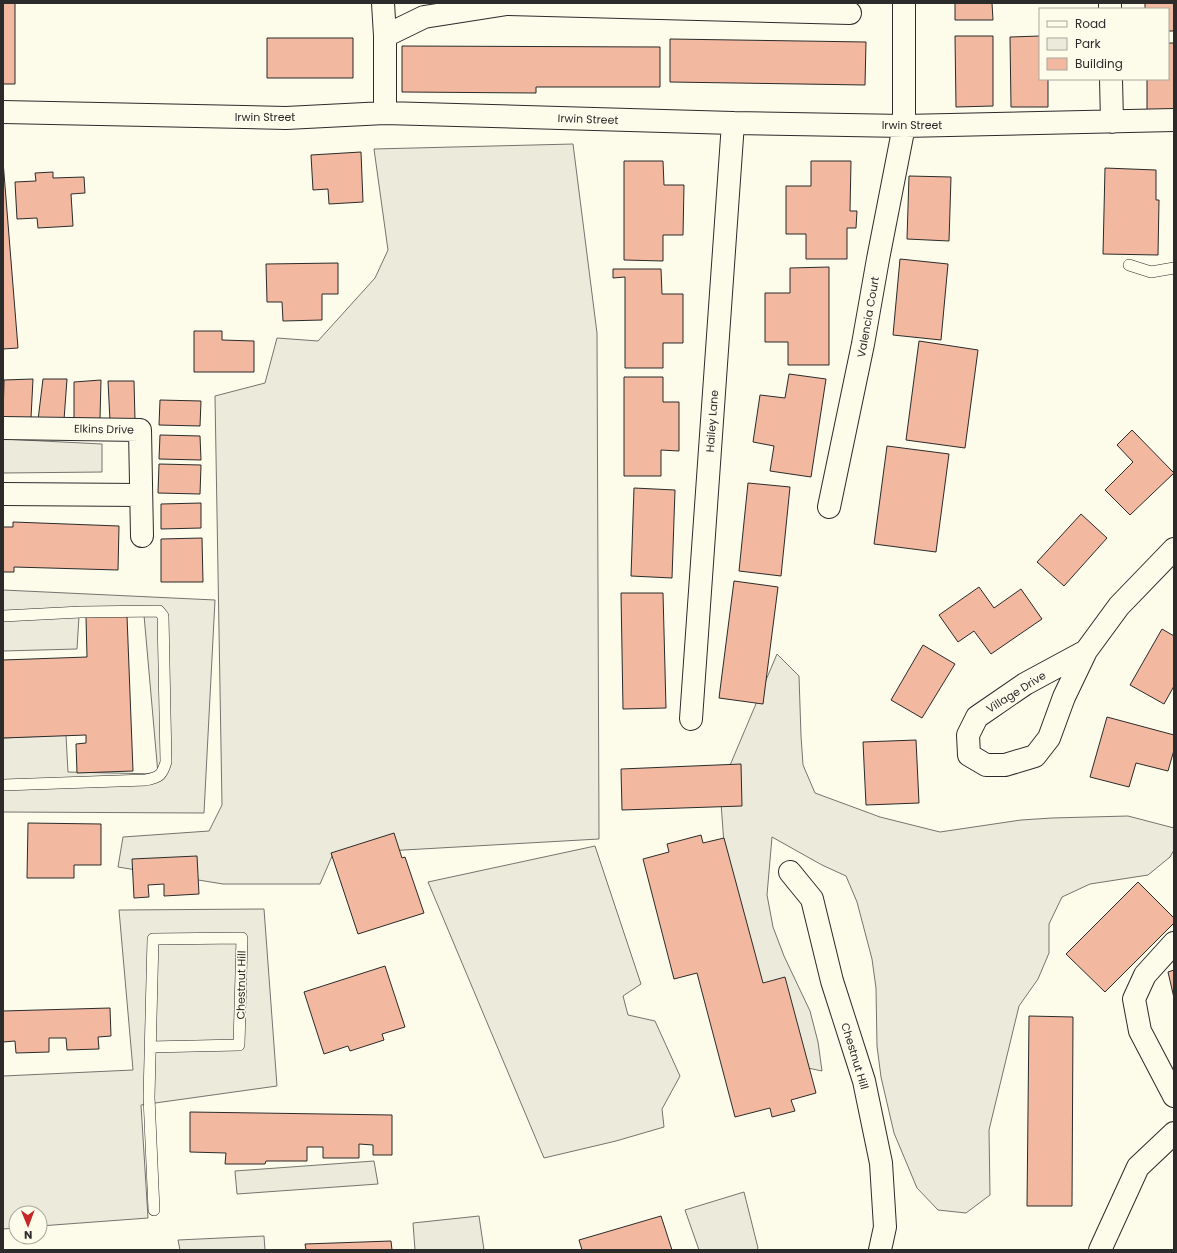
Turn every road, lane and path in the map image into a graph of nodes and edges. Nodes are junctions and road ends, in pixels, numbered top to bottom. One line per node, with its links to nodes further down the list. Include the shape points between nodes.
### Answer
1 (383, 3): 4 (street)
2 (904, 3): 11 (street, Valencia Court)
3 (850, 13): 4 (street, via 507,4 424,17)
4 (385, 36): 7 (street)
5 (1111, 80): 9 (street)
6 (3, 112): 7 (street, Irwin Street, via 286,118)
7 (385, 113): 10 (street, Irwin Street)
8 (1174, 120): 9 (street, Irwin Street)
9 (1112, 122): 11 (street, Irwin Street)
10 (733, 123): 11 (street, Irwin Street); 22 (street, Hailey Lane)
11 (904, 126): 17 (street, Valencia Court, via 864,344)
12 (1129, 265): 13 (lane, via 1151,272)
13 (1174, 268)
14 (3, 428): 16 (street, Elkins Drive, via 140,430)
15 (3, 494): 16 (street)
16 (141, 495): 18 (street, Elkins Drive)
17 (829, 507)
18 (142, 536)
19 (1174, 549): 21 (street, Village Drive, via 1119,606)
20 (3, 616): 23 (lane, via 159,611 163,616 166,762 163,772 157,778 146,780)
21 (1086, 652): 21 (street, Village Drive, via 1064,697 1049,738 1035,756 1005,765 986,765 969,755 968,735 977,717 1025,684)
22 (692, 719)
23 (3, 784)
24 (790, 872): 30 (street, Chestnut Hill, via 812,899 832,981 864,1081 881,1163 885,1227)
25 (1174, 943): 27 (street, via 1145,976 1134,999 1140,1031)
26 (150, 1047): 26 (lane, Chestnut Hill, via 153,939 242,938 239,1044); 29 (lane, Chestnut Hill, via 149,1097)
27 (1174, 1096)
28 (1174, 1133): 31 (street, via 1138,1167)
29 (154, 1210)
30 (880, 1250)
31 (1100, 1250)

